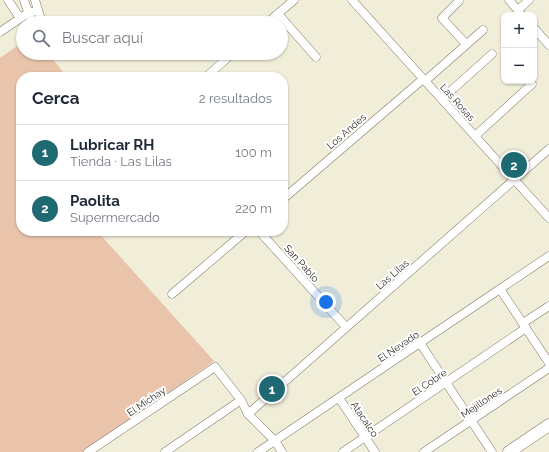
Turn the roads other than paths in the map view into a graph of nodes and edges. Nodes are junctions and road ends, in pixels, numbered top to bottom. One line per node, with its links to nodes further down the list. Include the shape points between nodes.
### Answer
1 (8, 0): 13 (street)
2 (24, 0): 11 (street)
3 (35, 0): 9 (street)
4 (294, 0): 12 (street)
5 (352, 0): 29 (street, Las Rosas)
6 (509, 0): 10 (street)
7 (529, 0): 10 (street)
8 (459, 2): 23 (street, via 442,18)
9 (38, 10): 11 (street); 16 (street)
10 (520, 12)
11 (29, 13): 14 (street); 15 (street)
12 (278, 14): 17 (street)
13 (19, 16)
14 (24, 16)
15 (30, 16)
16 (40, 16)
17 (276, 16)
18 (16, 21): 22 (street)
19 (288, 25): 26 (street)
20 (483, 30): 23 (street, Los Andes)
21 (537, 31): 24 (street)
22 (0, 32)
23 (466, 44): 29 (street, Los Andes)
24 (549, 44)
25 (492, 54): 31 (street)
26 (316, 57)
27 (225, 60): 28 (street)
28 (212, 72)
29 (424, 80): 31 (street, Las Rosas); 35 (street, Los Andes)
30 (532, 84): 32 (street)
31 (442, 99): 32 (street, Las Rosas)
32 (475, 136): 34 (street, Las Rosas)
33 (549, 149): 34 (street, Las Lilas)
34 (515, 180): 36 (street, Las Rosas); 44 (street, Las Lilas)
35 (288, 195)
36 (549, 218)
37 (240, 236): 41 (street)
38 (264, 236): 44 (street, San Pablo)
39 (549, 256): 40 (street, El Nevado)
40 (500, 289): 43 (street); 45 (street, El Nevado)
41 (172, 294)
42 (549, 306): 43 (street, El Cobre)
43 (525, 326): 46 (street); 49 (street, El Cobre)
44 (346, 327): 52 (street, Las Lilas)
45 (420, 343): 49 (street); 50 (street, El Nevado)
46 (546, 352): 47 (street)
47 (549, 363)
48 (549, 368): 53 (street, Mejillones)
49 (446, 382): 53 (street); 55 (street, El Cobre)
50 (339, 398): 55 (street, Atacalco); 56 (street, El Nevado)
51 (241, 400): 52 (street); 57 (street, El Michay, via 215,367); 58 (street)
52 (248, 414): 56 (street)
53 (471, 420): 63 (street, Mejillones); 64 (street)
54 (549, 425): 65 (street)
55 (365, 437): 61 (street, El Cobre); 62 (street, Atacalco)
56 (275, 441): 59 (street, El Nevado); 60 (street)
57 (88, 452)
58 (165, 452)
59 (258, 452)
60 (282, 452)
61 (343, 452)
62 (375, 452)
63 (424, 452)
64 (492, 452)
65 (509, 452)

